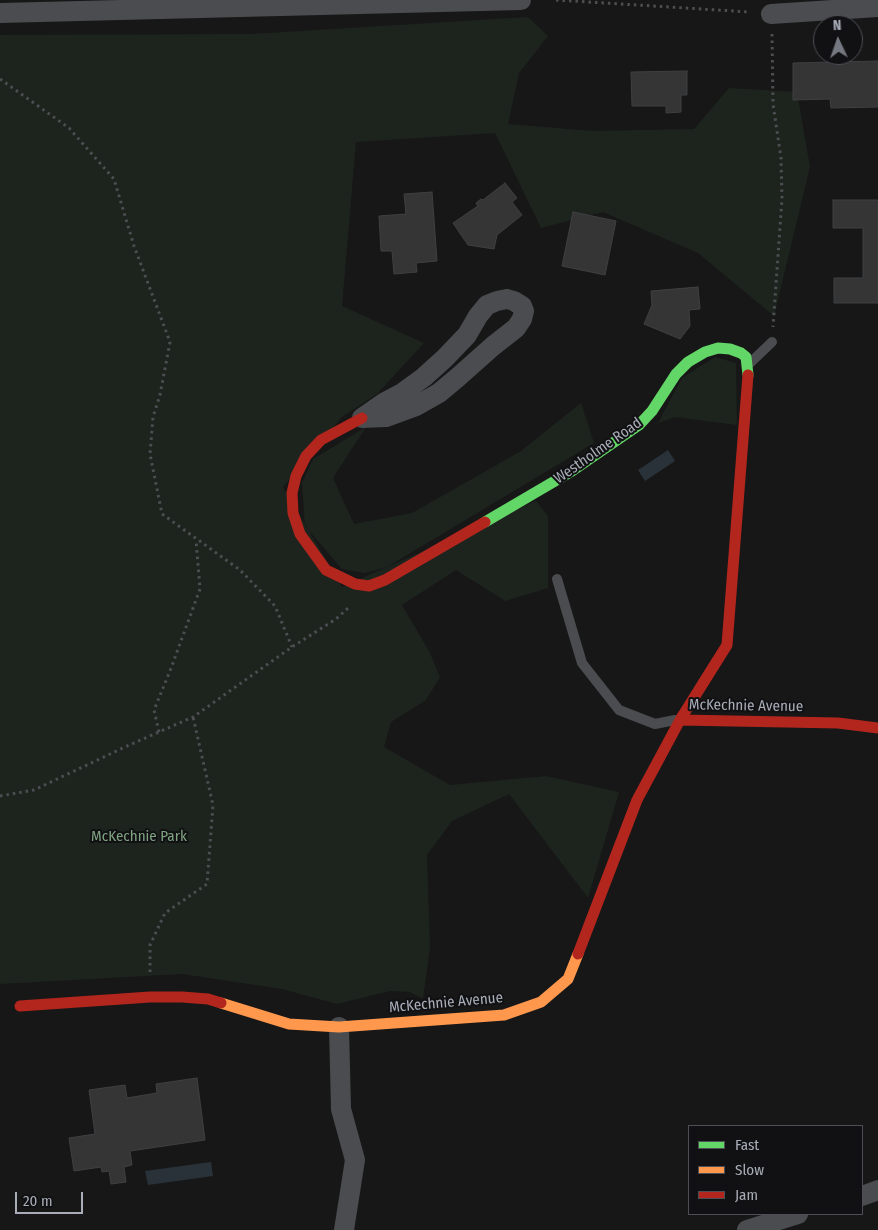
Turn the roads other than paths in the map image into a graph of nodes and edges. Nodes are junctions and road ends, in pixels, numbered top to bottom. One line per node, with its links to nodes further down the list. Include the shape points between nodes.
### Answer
1 (520, 0): 3 (street)
2 (878, 7): 4 (street)
3 (0, 13)
4 (771, 14)
5 (772, 342): 6 (lane)
6 (748, 365): 7 (street, Westholme Road, via 746,357 730,349 705,352 676,374 639,425 572,471 385,580 369,586 355,584 326,570 300,534 293,512 292,493 306,456 321,440); 9 (street, via 727,645)
7 (362, 418): 7 (street, via 386,417 439,393 516,328 522,319 522,306 507,299 487,305 466,335 431,371)
8 (557, 579): 9 (lane, via 582,663 619,710 655,724)
9 (680, 720): 10 (street, McKechnie Avenue, via 838,723); 12 (street, McKechnie Avenue, via 637,800 568,979 541,1002 504,1015)
10 (878, 728)
11 (20, 1006): 12 (street, McKechnie Avenue, via 182,997 208,999 289,1024)
12 (340, 1027): 16 (street, via 341,1109 355,1160)
13 (878, 1190): 14 (street)
14 (863, 1196)
15 (795, 1215): 17 (street)
16 (344, 1230)
17 (747, 1230)

